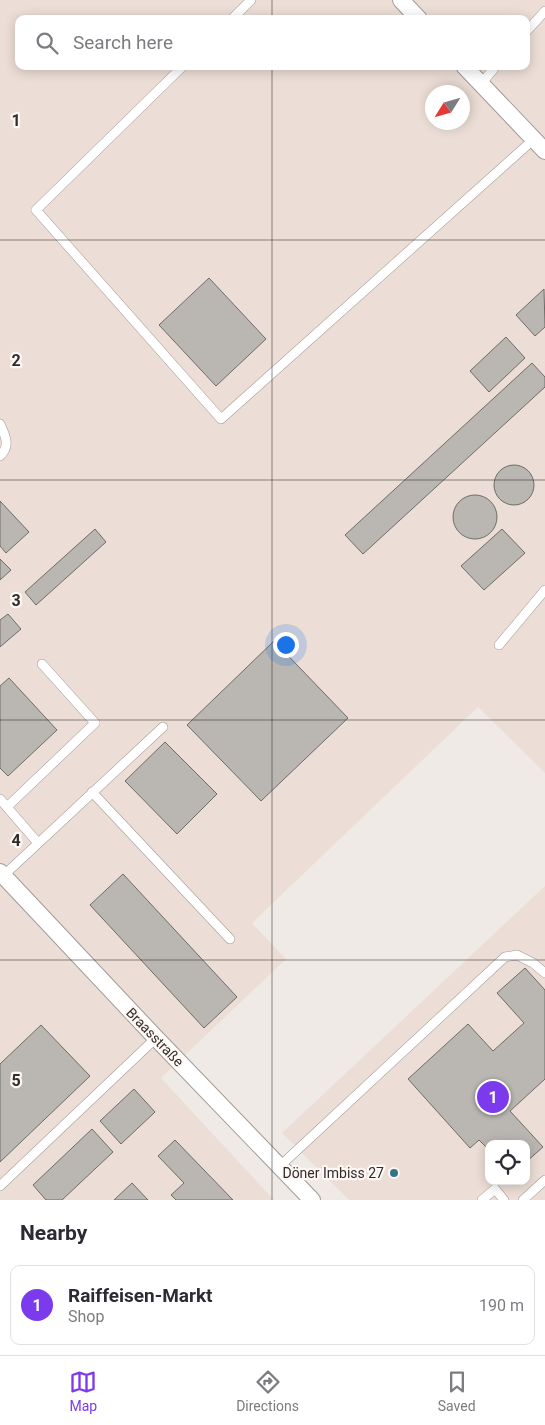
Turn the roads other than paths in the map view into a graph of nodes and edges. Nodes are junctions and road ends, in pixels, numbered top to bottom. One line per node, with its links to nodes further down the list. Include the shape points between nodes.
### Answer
1 (251, 0): 4 (lane)
2 (401, 0): 5 (street)
3 (545, 11): 6 (lane)
4 (236, 15)
5 (415, 15)
6 (530, 28)
7 (179, 70): 11 (lane, via 36,210 221,419)
8 (468, 70): 10 (street)
9 (493, 70): 10 (lane)
10 (481, 84): 11 (street)
11 (534, 138): 12 (street)
12 (545, 151)
13 (0, 424): 14 (lane, via 7,441)
14 (0, 456)
15 (545, 590): 16 (lane)
16 (499, 645)
17 (42, 664): 21 (lane, via 95,723)
18 (163, 727): 19 (lane)
19 (92, 792): 22 (lane); 24 (lane)
20 (0, 799): 21 (lane)
21 (7, 807): 22 (lane)
22 (38, 843): 23 (lane)
23 (2, 874): 26 (street, Braasstraße)
24 (230, 939)
25 (545, 973): 27 (lane, via 517,955 505,957)
26 (156, 1038): 27 (street, Braasstraße); 29 (lane)
27 (280, 1166): 30 (street, Braasstraße)
28 (545, 1180): 33 (lane)
29 (0, 1186)
30 (312, 1200)
31 (482, 1200): 32 (lane, via 495,1189)
32 (504, 1200)
33 (523, 1200)

